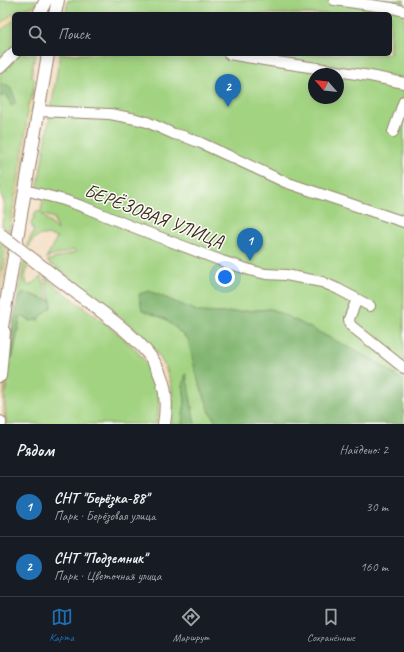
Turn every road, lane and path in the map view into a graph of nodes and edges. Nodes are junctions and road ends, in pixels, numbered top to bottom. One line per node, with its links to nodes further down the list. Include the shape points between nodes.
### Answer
1 (46, 0): 5 (main road)
2 (58, 0): 6 (main road)
3 (334, 0): 4 (street)
4 (404, 11)
5 (40, 12)
6 (55, 12)
7 (12, 55): 10 (main road)
8 (48, 56): 13 (main road)
9 (240, 56): 11 (street)
10 (0, 67)
11 (404, 83)
12 (404, 101): 14 (street)
13 (39, 111): 15 (main road); 16 (street, via 110,114 147,122 201,143 285,182)
14 (393, 132)
15 (25, 190): 18 (street, БЕРЁЗОВАЯ УЛИЦА, via 84,207 222,261 266,274 322,282); 19 (main road)
16 (404, 222)
17 (0, 234): 24 (main road, bridge, via 127,332 146,350 162,378 166,399)
18 (356, 299): 20 (street, БЕРЁЗОВАЯ УЛИЦА); 22 (street, via 349,319 350,325)
19 (6, 302): 21 (main road); 23 (main road)
20 (370, 306)
21 (0, 339)
22 (404, 368)
23 (0, 376)
24 (164, 420)

